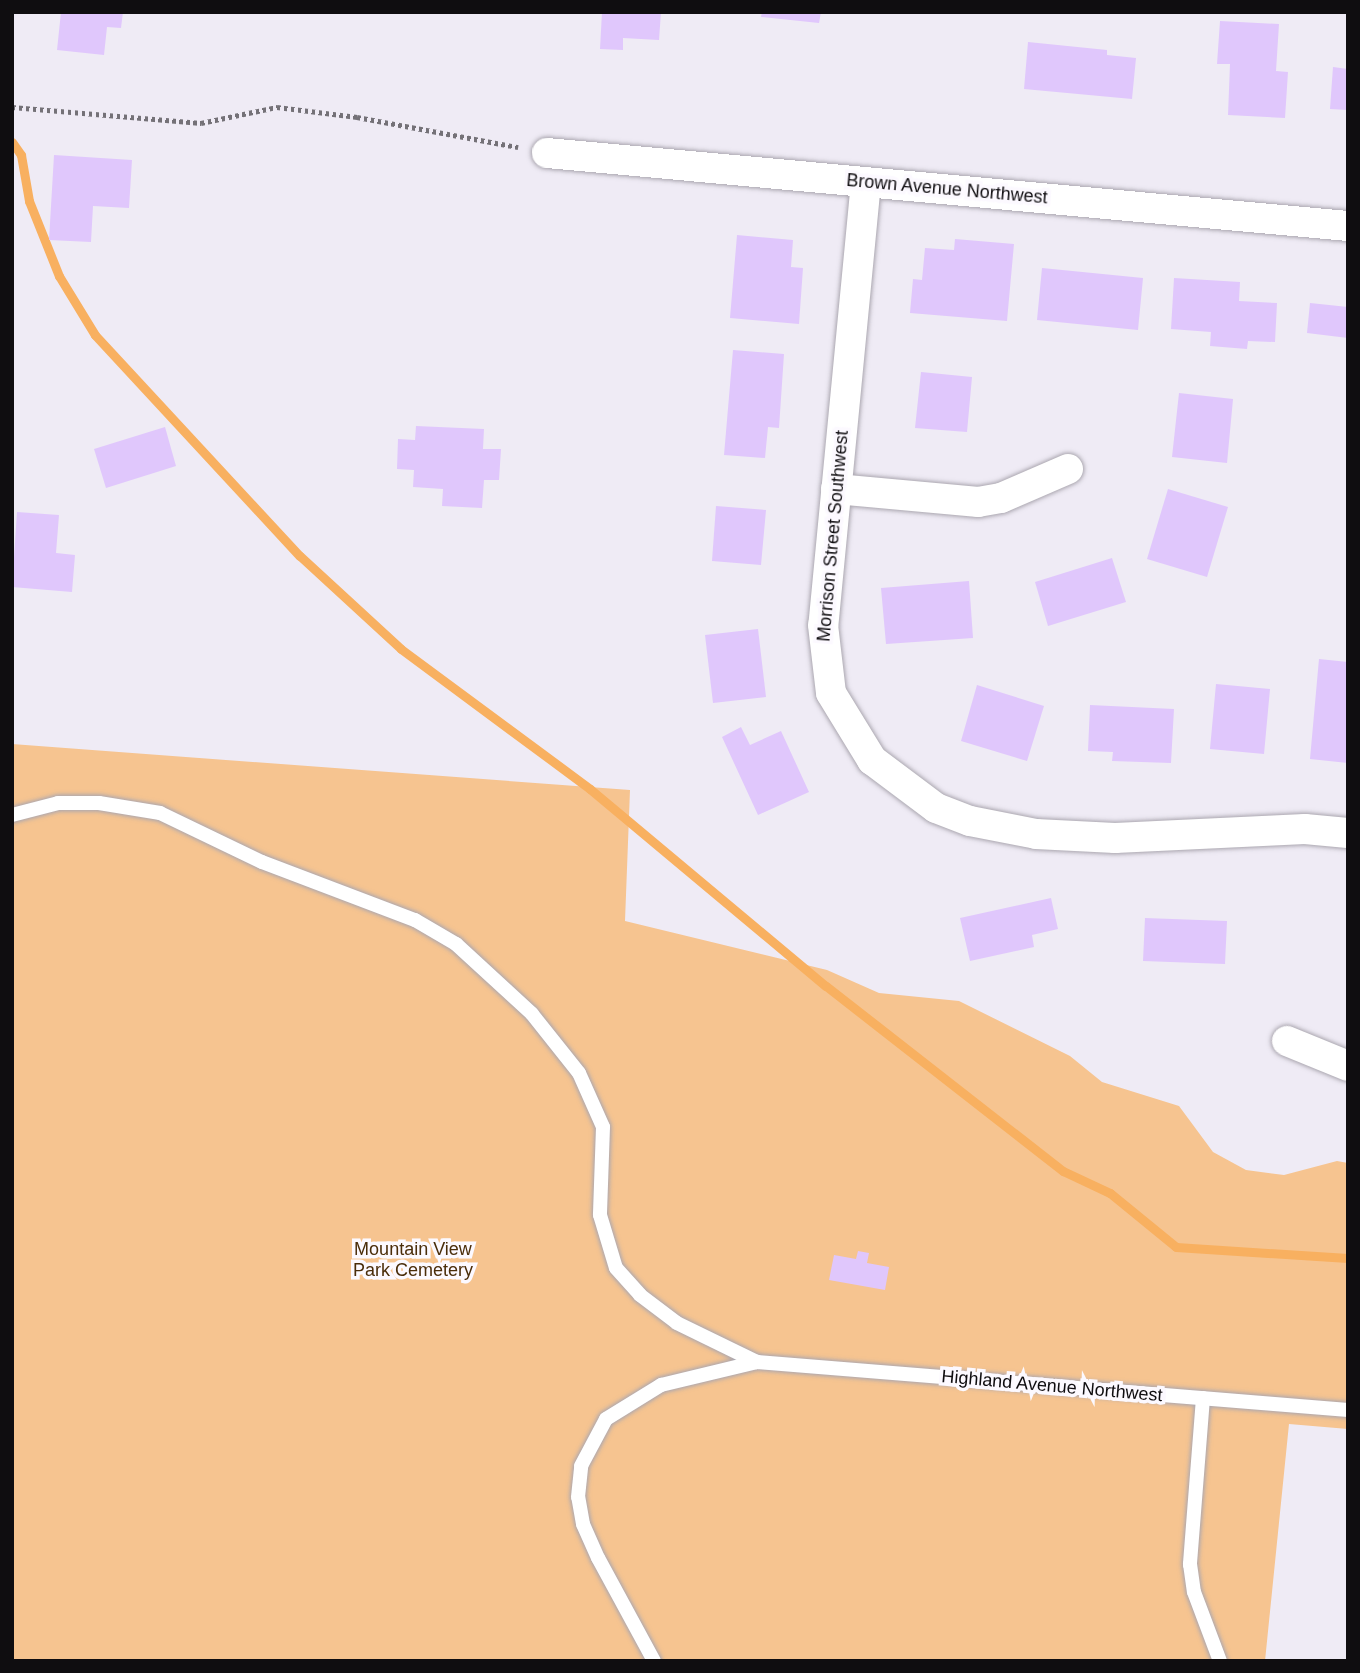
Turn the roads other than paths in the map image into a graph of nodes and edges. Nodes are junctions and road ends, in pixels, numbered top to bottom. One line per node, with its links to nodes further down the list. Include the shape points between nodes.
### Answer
1 (547, 153): 2 (street, Brown Avenue Northwest)
2 (866, 182): 3 (street, Brown Avenue Northwest); 5 (street, Morrison Street Southwest)
3 (1348, 226)
4 (1068, 469): 5 (street, via 1001,498 978,502)
5 (836, 489): 7 (street, Morrison Street Southwest, via 823,625 831,693 872,760 918,797 970,821 1036,834 1115,838 1305,829)
6 (12, 815): 10 (lane, via 58,803 99,803 160,813 262,862 415,920 456,944 532,1014 579,1073 603,1127 600,1215 616,1268 640,1295 677,1323)
7 (1348, 833)
8 (1287, 1041): 9 (street)
9 (1348, 1066)
10 (757, 1362): 11 (lane, Highland Avenue Northwest); 13 (lane, via 661,1385 621,1405 606,1419 581,1466 578,1497 583,1524)
11 (1203, 1398): 12 (lane, Highland Avenue Northwest); 14 (lane, via 1190,1564 1194,1592)
12 (1348, 1410)
13 (654, 1661)
14 (1220, 1661)

